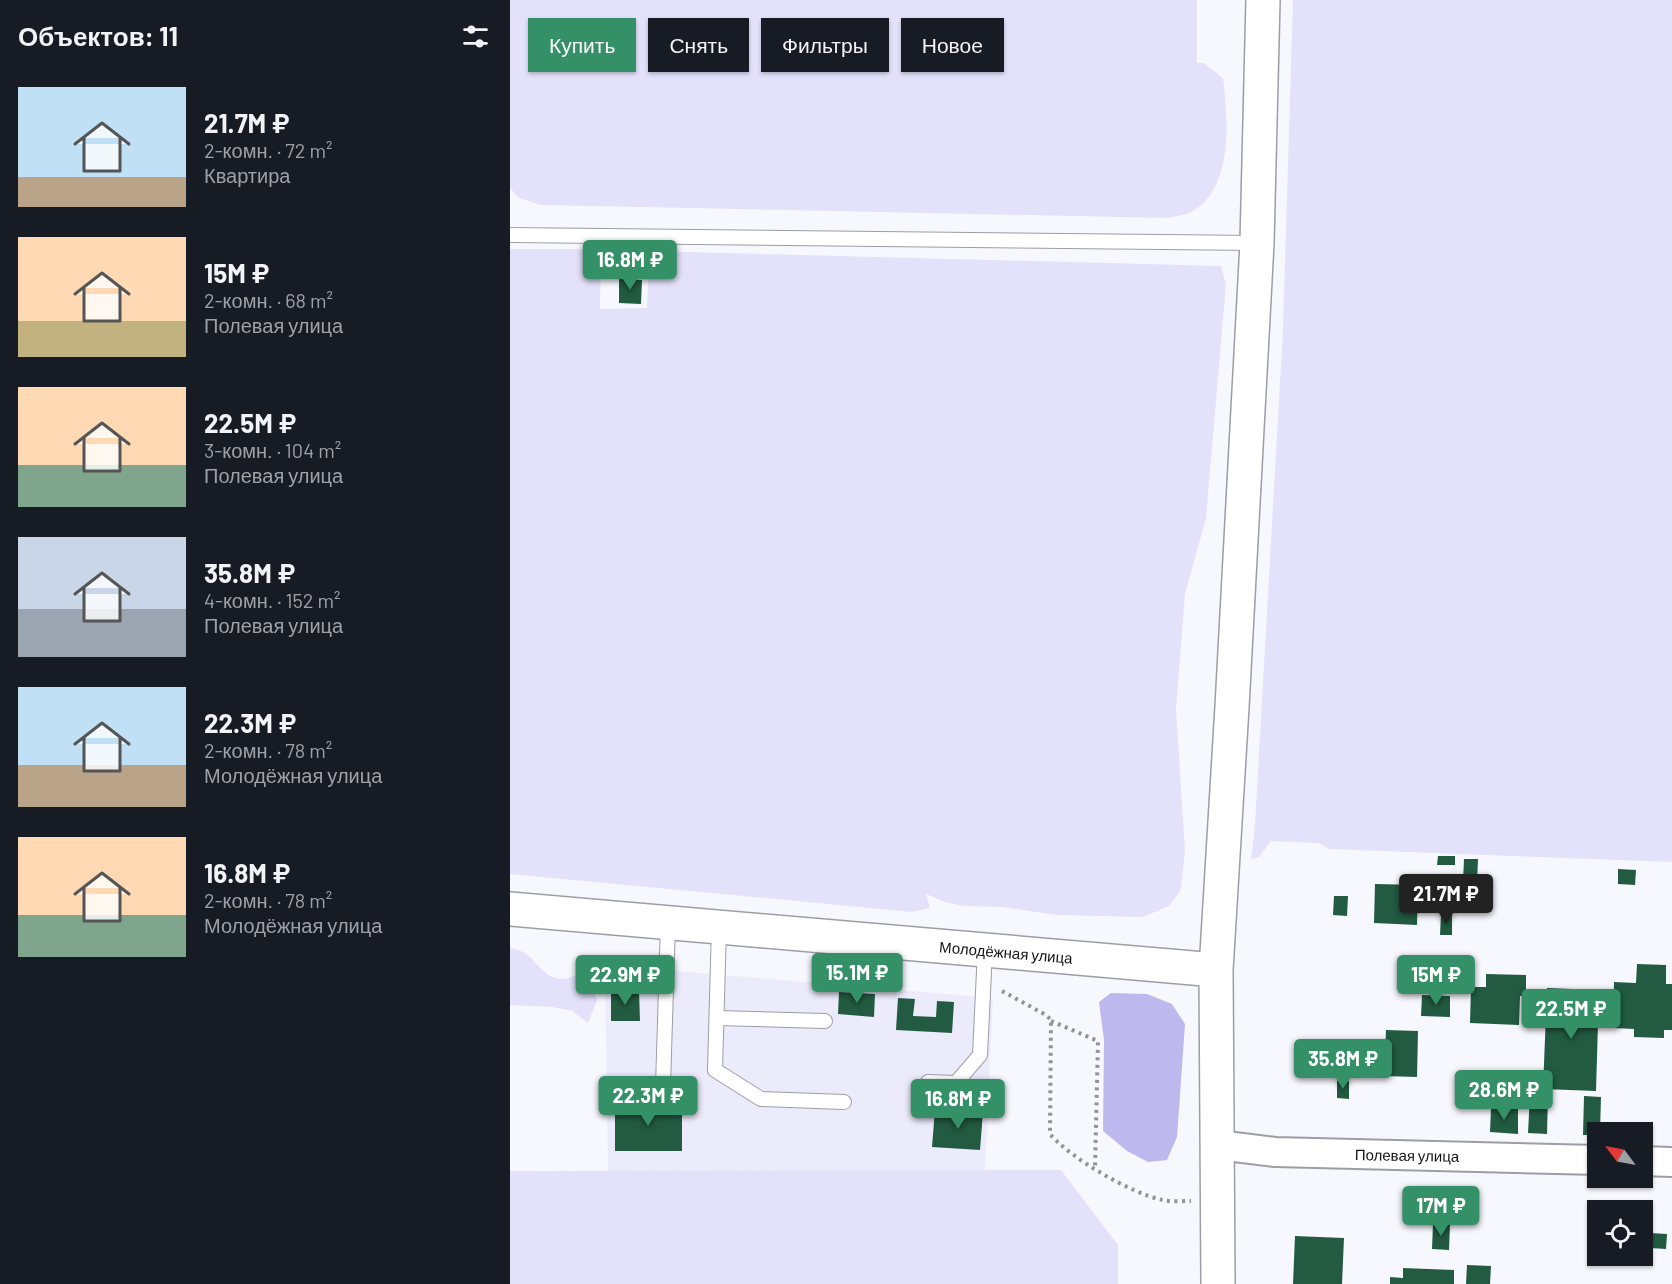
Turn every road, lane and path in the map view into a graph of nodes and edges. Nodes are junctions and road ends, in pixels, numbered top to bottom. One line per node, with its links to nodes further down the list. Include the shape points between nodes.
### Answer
1 (1263, 0): 3 (street)
2 (510, 236): 3 (lane)
3 (1257, 243): 8 (street)
4 (510, 909): 5 (street, Молодёжная улица)
5 (668, 923): 6 (street, Молодёжная улица); 13 (lane)
6 (719, 927): 7 (street, Молодёжная улица); 9 (lane)
7 (984, 966): 8 (street, Молодёжная улица); 10 (path); 12 (lane, via 980,1055 956,1083)
8 (1216, 970): 15 (street)
9 (717, 1018): 11 (lane); 14 (lane, via 714,1070 761,1099)
10 (1051, 1020): 19 (path, via 1050,1134 1059,1145); 19 (path, via 1098,1041)
11 (825, 1021)
12 (928, 1082)
13 (663, 1086)
14 (844, 1102)
15 (1218, 1145): 16 (street, Полевая улица, via 1275,1152); 21 (street)
16 (1587, 1160)
17 (1653, 1161): 18 (street)
18 (1672, 1162)
19 (1095, 1169): 20 (path, via 1163,1201)
20 (1193, 1201)
21 (1218, 1284)

